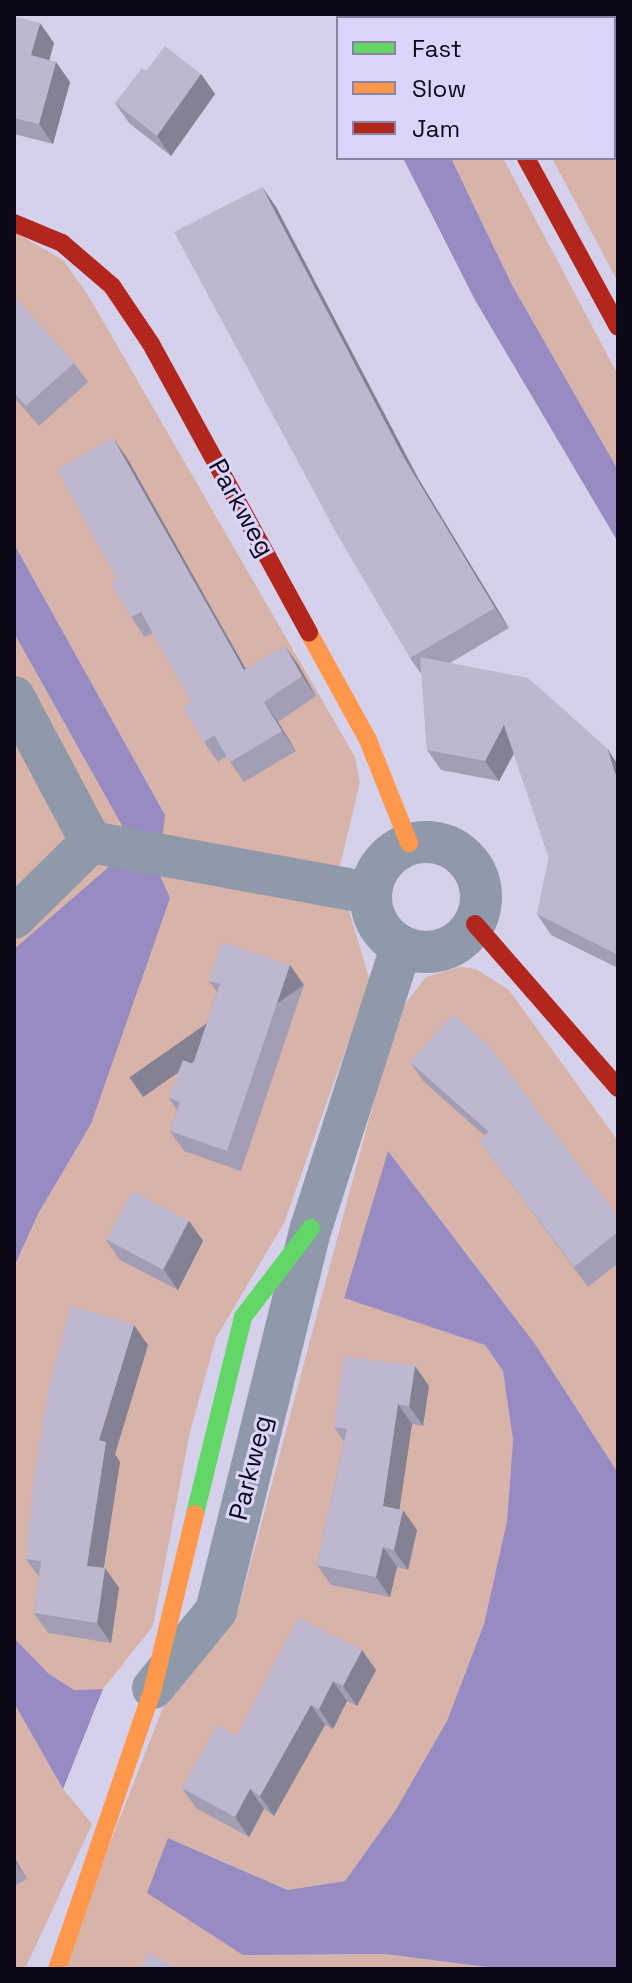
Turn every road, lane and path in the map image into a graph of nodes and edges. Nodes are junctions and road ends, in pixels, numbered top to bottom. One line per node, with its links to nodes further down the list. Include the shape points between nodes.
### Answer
1 (527, 160): 3 (street)
2 (14, 223): 6 (street, Parkweg, via 62,243 112,286 151,344 368,740)
3 (618, 327)
4 (14, 697): 5 (street)
5 (91, 842): 7 (street); 8 (street)
6 (409, 843): 7 (street, via 382,863); 9 (street, via 442,843 469,861 482,891)
7 (370, 893): 10 (street, via 377,925)
8 (14, 918)
9 (475, 924): 10 (street, via 465,937 435,952); 11 (street)
10 (401, 947): 12 (street, Parkweg, via 311,1228 216,1611)
11 (618, 1088)
12 (153, 1688): 13 (street, Parkweg)
13 (57, 1969)

